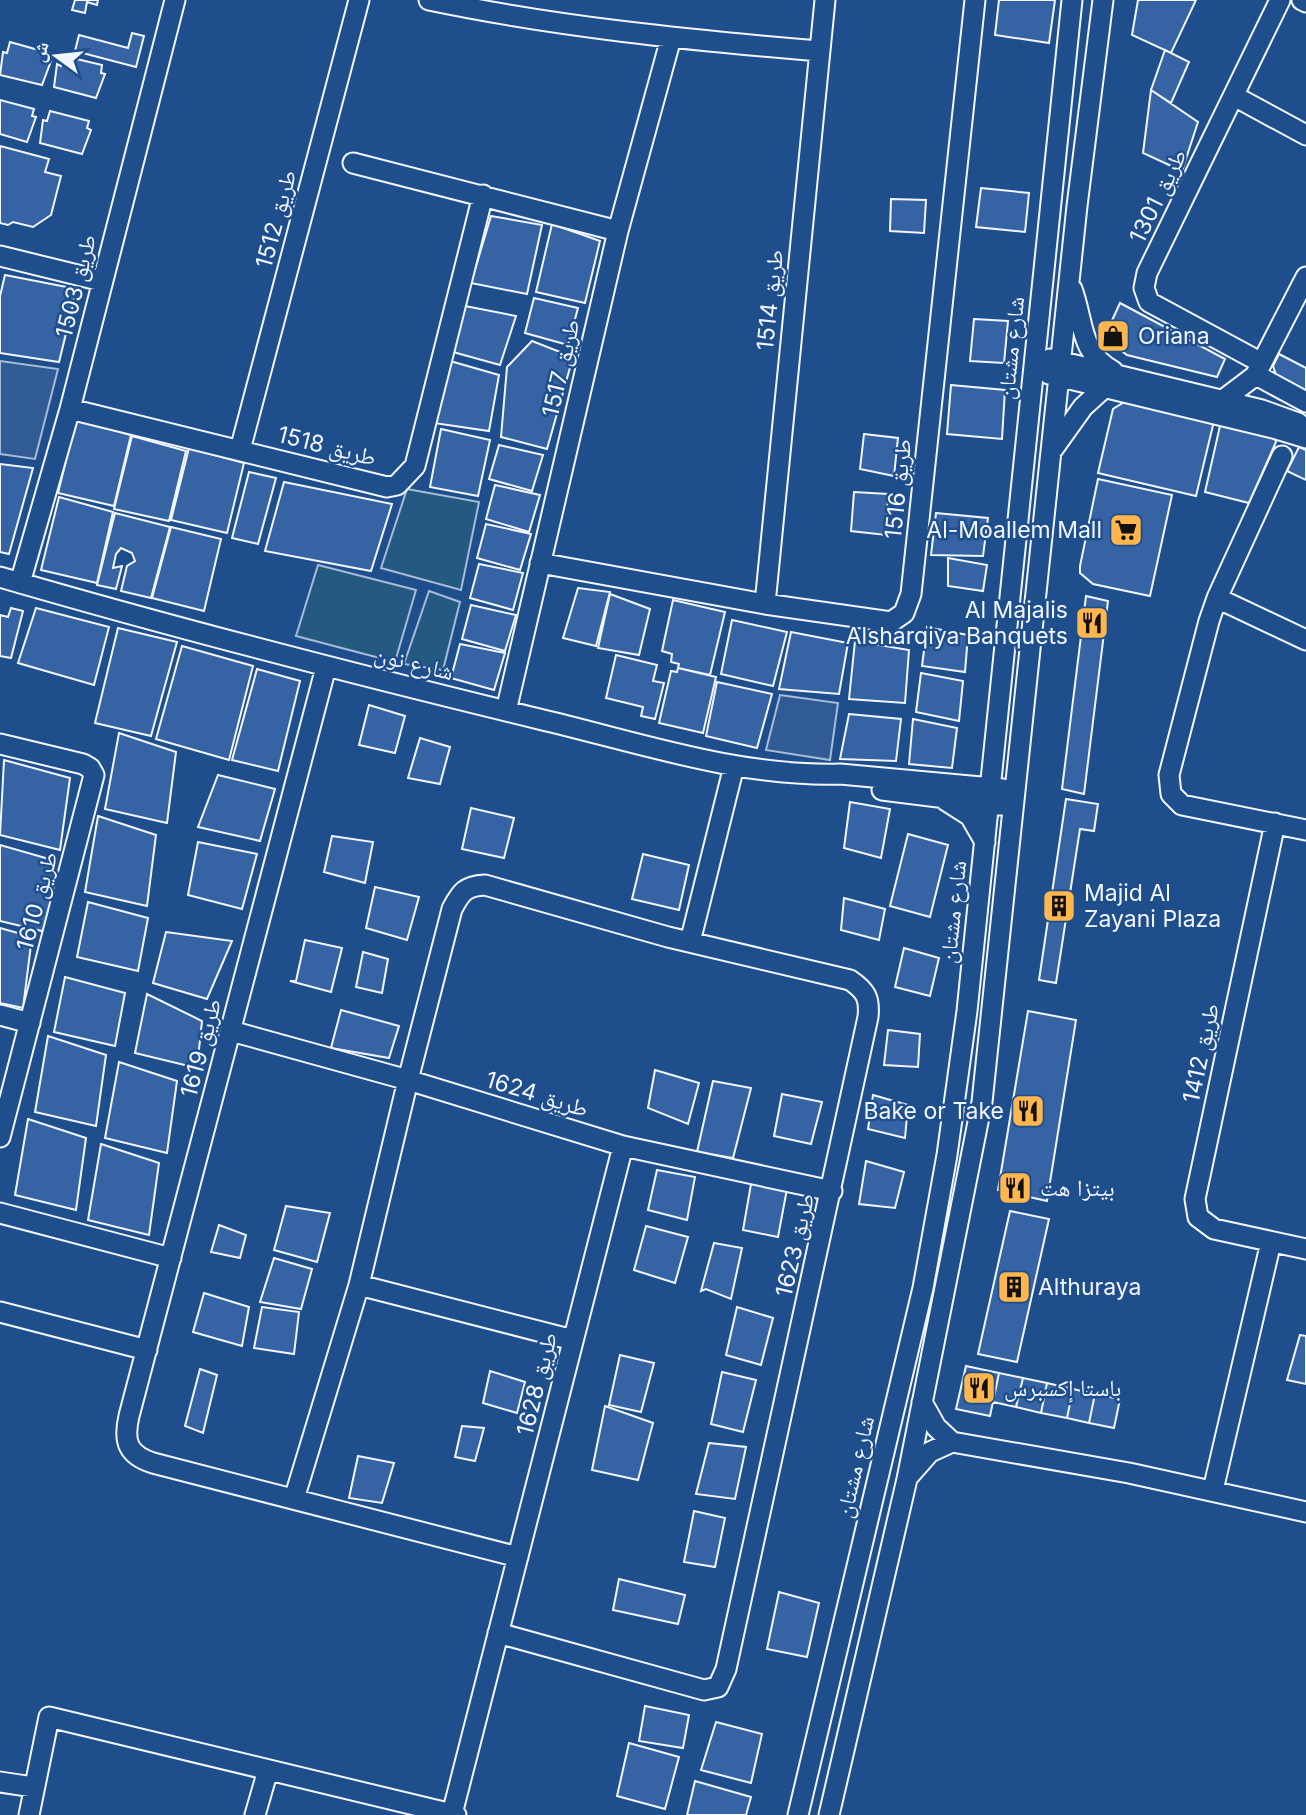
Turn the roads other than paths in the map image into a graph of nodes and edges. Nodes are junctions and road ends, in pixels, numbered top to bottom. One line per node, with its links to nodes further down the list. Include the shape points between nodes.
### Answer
1 (175, 0): 18 (street, طريق 1503)
2 (359, 0): 31 (street, طريق 1512)
3 (429, 0): 9 (street, via 498,15)
4 (825, 0): 10 (street, طريق 1514)
5 (975, 0): 38 (street, طريق 1516, via 911,594 904,613 891,622)
6 (1072, 0): 20 (street, شارع مشتان)
7 (1103, 0): 19 (street)
8 (1280, 0): 11 (street, طريق 1301)
9 (671, 38): 10 (street); 15 (street, طريق 1517)
10 (819, 51): 38 (street, طريق 1514)
11 (1234, 96): 12 (street); 22 (street, طريق 1301, via 1147,273 1144,288 1149,302)
12 (1306, 135)
13 (353, 163): 14 (street)
14 (483, 195): 15 (street); 31 (street, طريق 1518, via 411,472 397,485 387,486)
15 (618, 231): 34 (street, طريق 1517)
16 (0, 256): 18 (street)
17 (1306, 277): 22 (street)
18 (102, 281): 26 (street, طريق 1503)
19 (1070, 282): 21 (street); 23 (street, via 1090,352)
20 (1034, 363): 21 (street); 45 (street, شارع مشتان)
21 (1060, 369): 23 (street); 32 (street)
22 (1258, 369): 24 (street); 25 (street, طريق 1301); 27 (street)
23 (1112, 381): 24 (street); 29 (street); 32 (street, via 1083,407)
24 (1223, 400): 27 (street)
25 (1306, 402)
26 (71, 409): 31 (street, طريق 1518); 36 (street, طريق 1503)
27 (1262, 410): 28 (street)
28 (1302, 421)
29 (1273, 428): 30 (street); 33 (street)
30 (1306, 441): 33 (street)
31 (240, 450)
32 (1052, 450): 47 (street)
33 (1282, 456): 37 (street)
34 (540, 563): 38 (street, طريق 1516); 41 (street, طريق 1517)
35 (0, 577): 36 (street, شارع نون)
36 (20, 583): 40 (street, شارع نون)
37 (1217, 598): 39 (street); 48 (street, via 1169,775 1171,794 1182,805)
38 (765, 604)
39 (1306, 640)
40 (326, 667): 41 (street, شارع نون); 54 (street, طريق 1619)
41 (506, 711): 43 (street, شارع نون)
42 (0, 744): 53 (street, طريق 1610, via 83,764 94,775)
43 (734, 766): 44 (street, شارع نون); 51 (street)
44 (821, 776): 45 (street, شارع نون, via 840,774); 46 (street, شارع نون, via 850,786)
45 (990, 795): 46 (street, شارع نون); 47 (street, شارع نون); 50 (street, شارع مشتان)
46 (930, 797): 50 (street, via 962,809)
47 (1015, 798): 67 (street, via 982,1102)
48 (1275, 823): 49 (street); 60 (street, طريق 1412, via 1195,1199 1198,1217 1214,1229)
49 (1306, 830)
50 (985, 842): 82 (street, شارع مشتان, via 947,1155 923,1288)
51 (690, 942): 55 (street, طريق 1623, via 485,885 472,886 460,894 452,909); 58 (street, طريق 1623, via 850,980 864,989 870,1000 869,1017)
52 (0, 1015): 53 (street)
53 (30, 1023): 56 (street, طريق 1610)
54 (231, 1031): 55 (street, طريق 1624); 62 (street, طريق 1619)
55 (408, 1080): 57 (street, طريق 1624); 63 (street)
56 (0, 1138)
57 (623, 1146): 58 (street, طريق 1624); 65 (street, طريق 1628)
58 (832, 1191): 74 (street, طريق 1623, via 726,1669 718,1687 704,1690)
59 (0, 1213): 62 (street)
60 (1271, 1242): 61 (street, طريق 1412); 70 (street)
61 (1306, 1249)
62 (171, 1258): 66 (street, طريق 1619)
63 (359, 1285): 65 (street); 71 (street)
64 (0, 1312): 66 (street)
65 (573, 1340): 73 (street, طريق 1628)
66 (147, 1350): 71 (street, طريق 1619, via 126,1427 132,1452 142,1460)
67 (922, 1402): 68 (street, via 936,1427); 69 (street)
68 (952, 1442): 69 (street, via 930,1452); 70 (street)
69 (907, 1479): 78 (street)
70 (1213, 1490): 72 (street)
71 (294, 1499): 73 (street)
72 (1306, 1512)
73 (518, 1558): 74 (street, طريق 1628)
74 (498, 1633): 79 (street, طريق 1628)
75 (268, 1770): 77 (street, via 49,1717); 79 (street); 81 (street)
76 (0, 1782): 77 (street)
77 (33, 1787): 80 (street)
78 (834, 1788): 83 (street); 84 (street)
79 (454, 1814)
80 (29, 1815)
81 (255, 1815)
82 (798, 1815)
83 (829, 1815)
84 (844, 1815)

